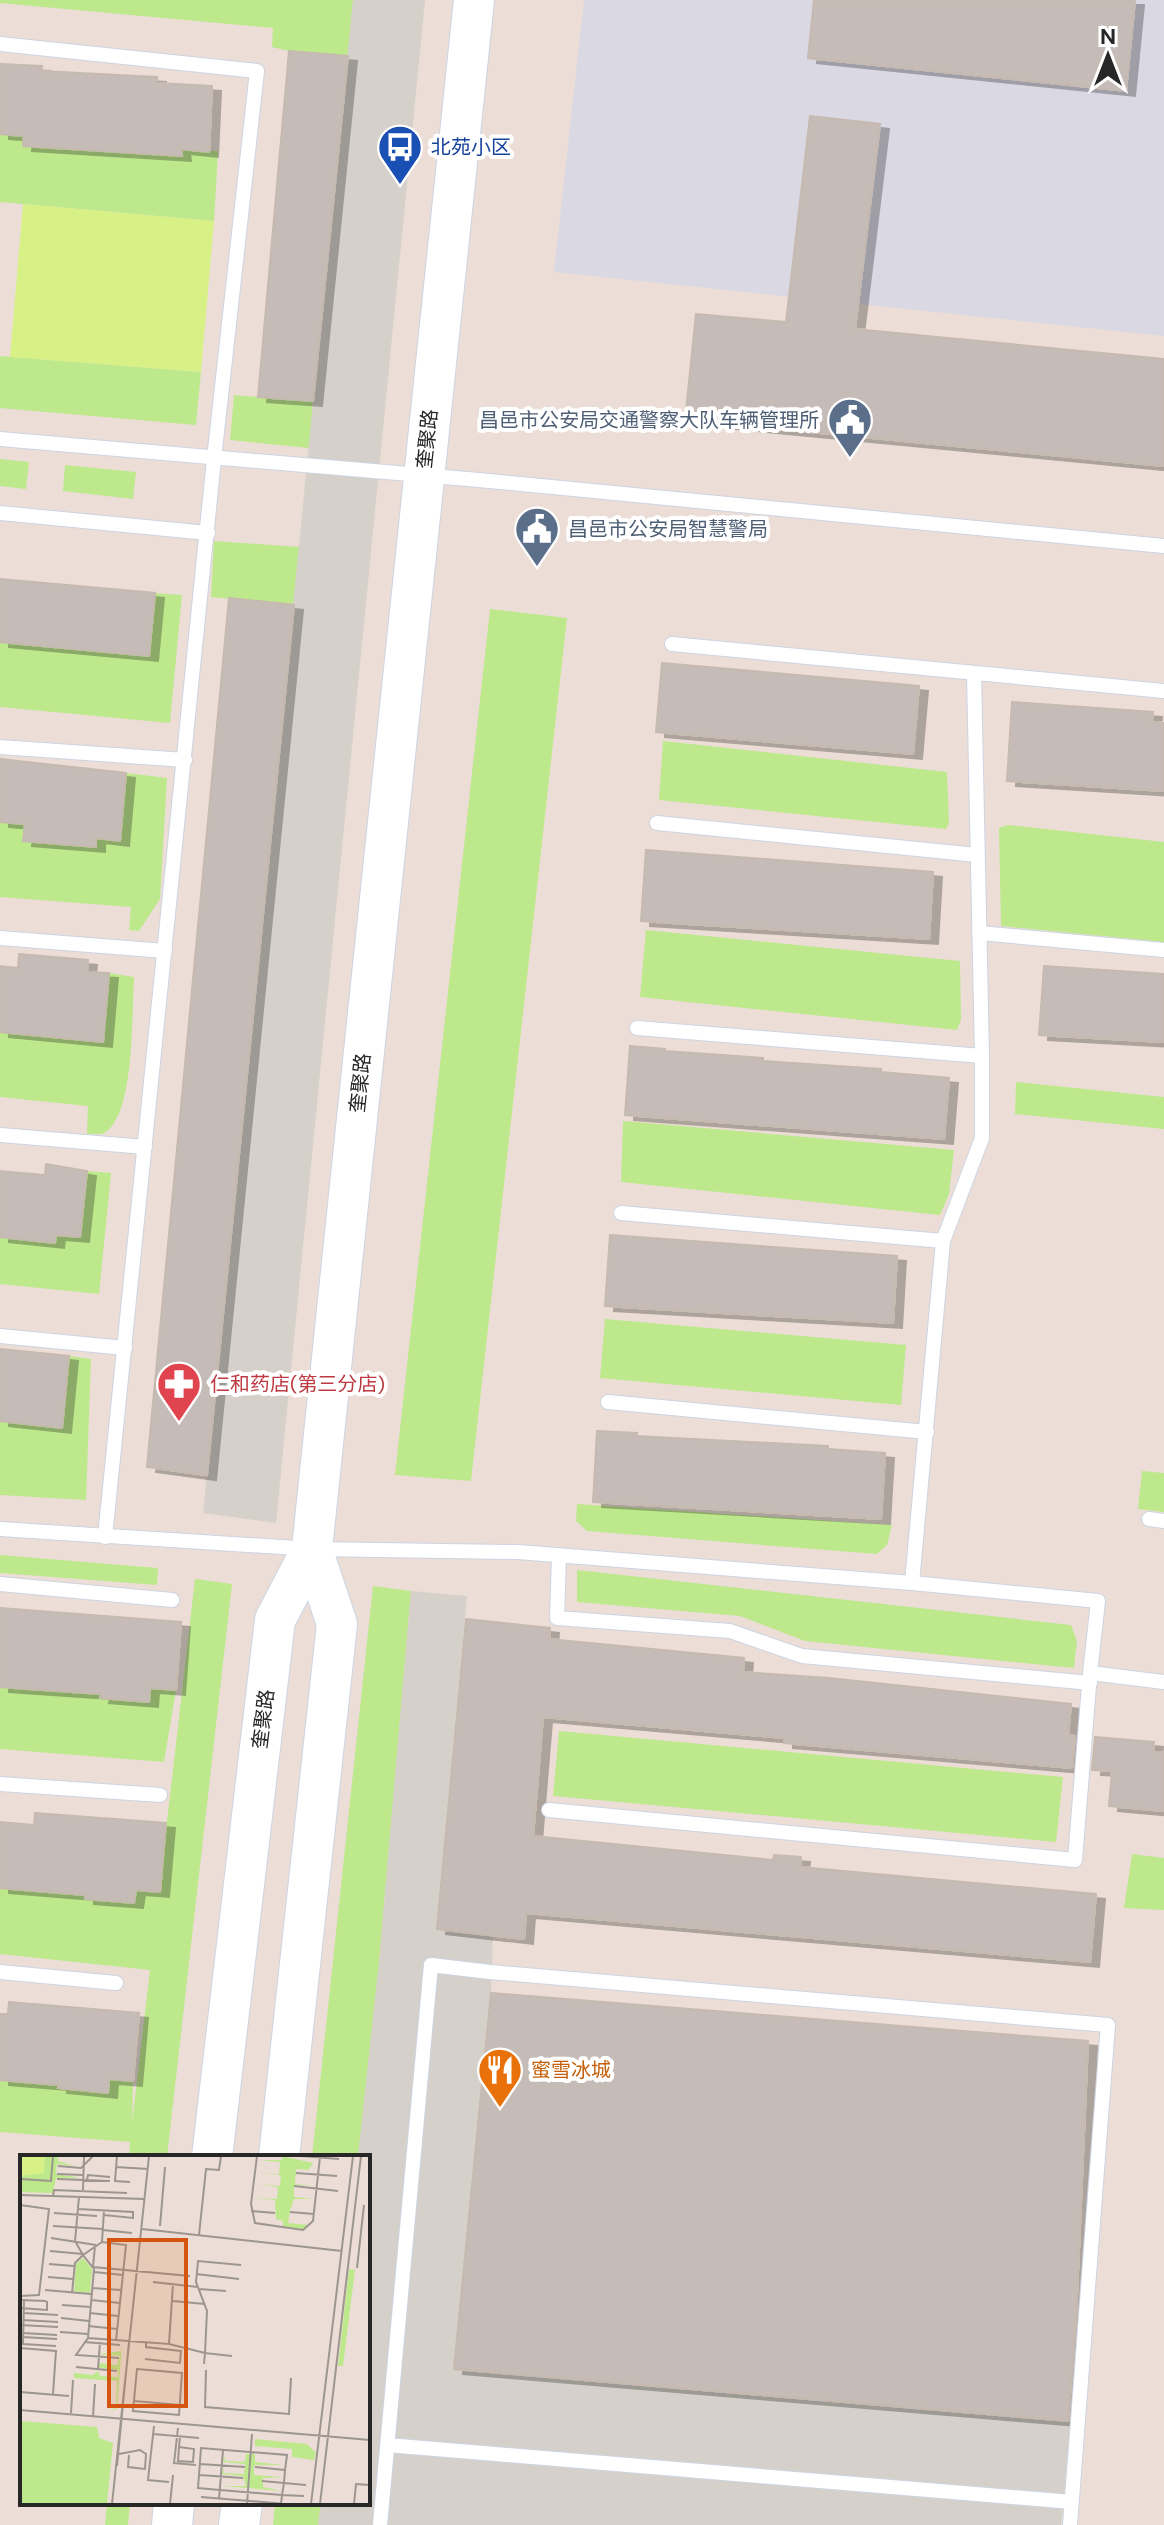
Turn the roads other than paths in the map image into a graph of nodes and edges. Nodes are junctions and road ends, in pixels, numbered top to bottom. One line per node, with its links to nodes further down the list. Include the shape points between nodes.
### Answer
1 (474, 0): 5 (street, 奎聚路)
2 (0, 44): 4 (lane, via 257,71)
3 (0, 439): 4 (lane)
4 (214, 459): 5 (lane); 7 (lane)
5 (424, 476): 8 (lane); 32 (street, 奎聚路)
6 (0, 513): 7 (lane)
7 (208, 533): 13 (lane)
8 (1164, 546)
9 (672, 644): 10 (lane)
10 (974, 673): 11 (lane); 15 (lane)
11 (1164, 691)
12 (0, 747): 13 (lane)
13 (185, 760): 19 (lane)
14 (657, 823): 15 (lane)
15 (977, 855): 16 (lane)
16 (979, 933): 18 (lane); 21 (lane)
17 (0, 938): 19 (lane)
18 (1164, 950)
19 (165, 951): 23 (lane)
20 (637, 1028): 21 (lane)
21 (982, 1056): 25 (lane, via 982,1138)
22 (0, 1135): 23 (lane)
23 (145, 1147): 27 (lane)
24 (621, 1213): 25 (lane)
25 (943, 1241): 29 (lane)
26 (0, 1336): 27 (lane)
27 (125, 1348): 31 (lane)
28 (608, 1402): 29 (lane)
29 (927, 1432): 34 (lane)
30 (0, 1529): 31 (lane)
31 (105, 1537): 32 (lane)
32 (312, 1549): 33 (lane); 44 (street, 奎聚路, via 275,1620); 45 (street, via 337,1624)
33 (559, 1556): 34 (lane); 37 (lane, via 557,1618 730,1631 802,1656)
34 (912, 1583): 37 (lane, via 1098,1601)
35 (0, 1584): 36 (lane)
36 (172, 1600)
37 (1090, 1678): 38 (lane); 41 (lane, via 1075,1860)
38 (1164, 1682)
39 (0, 1784): 40 (lane)
40 (160, 1795)
41 (549, 1810)
42 (0, 1972): 43 (lane)
43 (116, 1983)
44 (212, 2155)
45 (279, 2155)
46 (387, 2445): 47 (lane); 47 (lane, via 431,1965 1108,2025); 52 (lane)
47 (1072, 2502): 53 (lane)
48 (174, 2505): 50 (street)
49 (242, 2505): 51 (street)
50 (172, 2525)
51 (239, 2525)
52 (380, 2525)
53 (1070, 2525)

